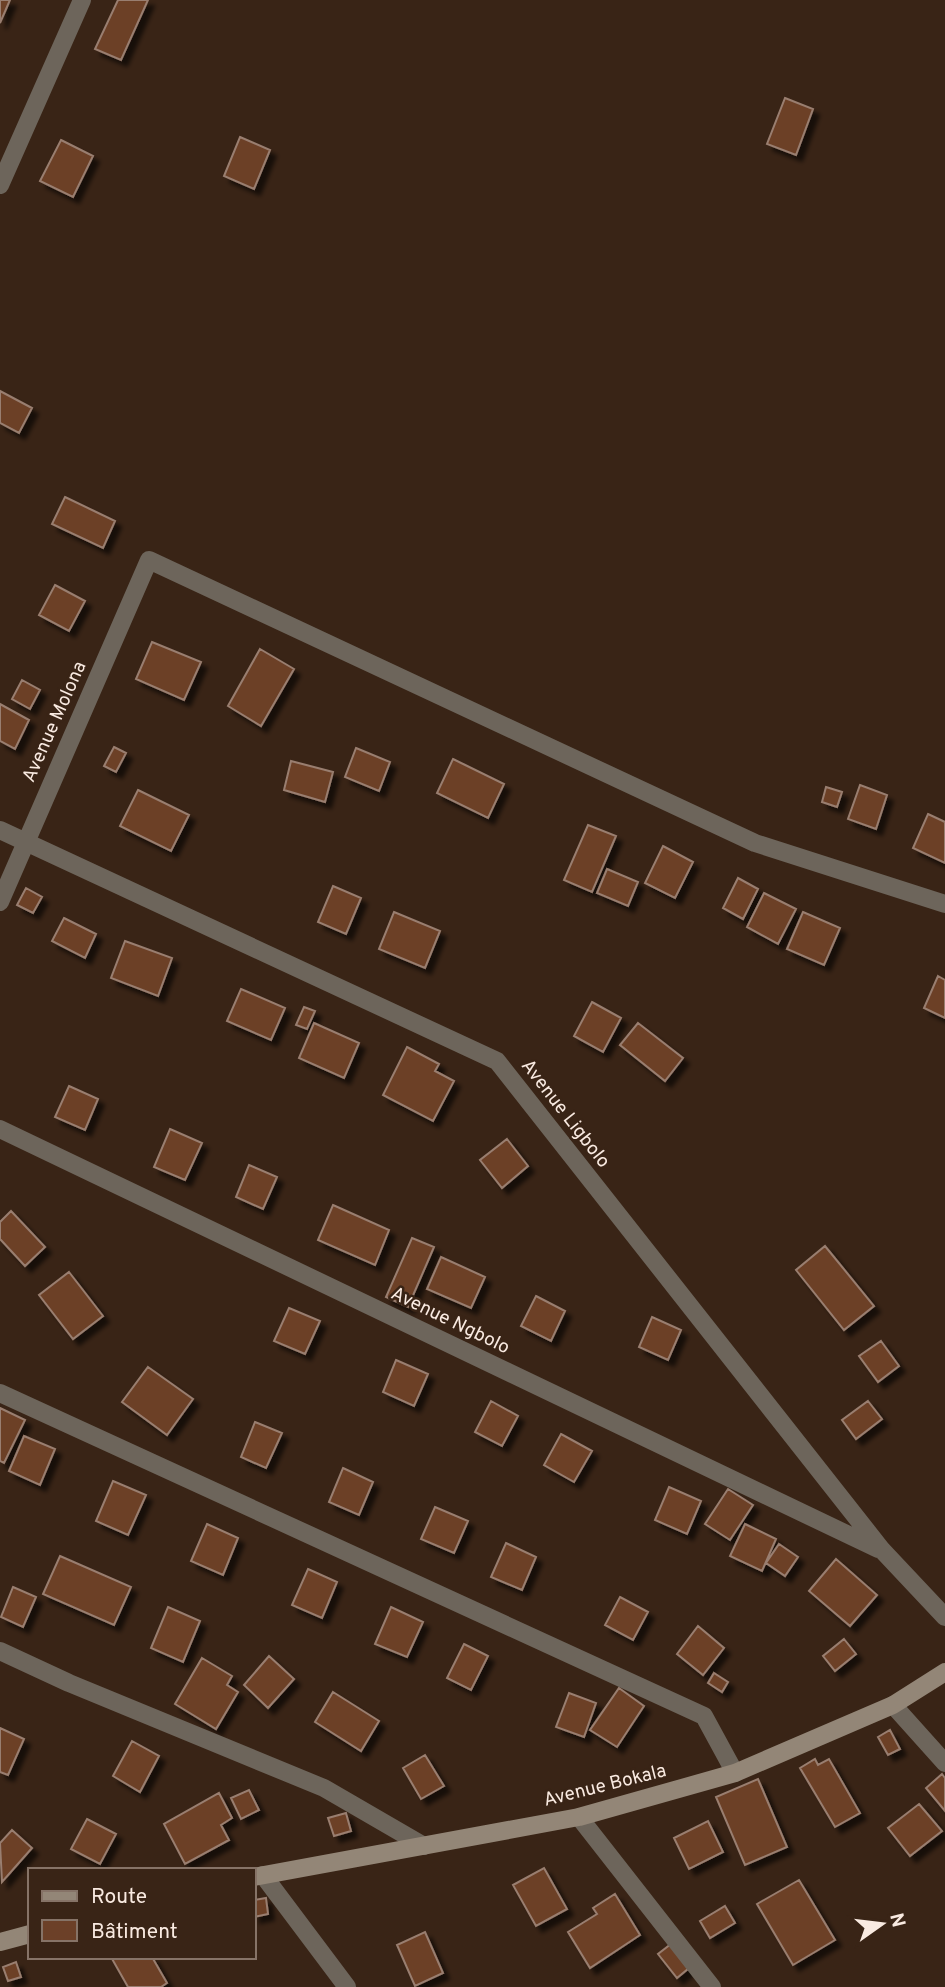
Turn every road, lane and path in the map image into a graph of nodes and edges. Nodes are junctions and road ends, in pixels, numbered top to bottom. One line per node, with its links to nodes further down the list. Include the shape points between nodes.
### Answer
1 (82, 0): 2 (street)
2 (0, 185)
3 (0, 830): 4 (street, Avenue Ligbolo)
4 (26, 841): 5 (street, Avenue Molona); 6 (street, Avenue Molona, via 149,560 755,843); 9 (street, Avenue Ligbolo, via 497,1061)
5 (0, 902)
6 (945, 904)
7 (0, 1129): 9 (street, Avenue Ngbolo)
8 (0, 1393): 15 (street, via 704,1716)
9 (882, 1550): 10 (street, Avenue Ligbolo)
10 (945, 1617)
11 (0, 1651): 17 (street, via 324,1788)
12 (945, 1672): 13 (street, Avenue Bokala)
13 (893, 1705): 14 (street); 15 (street, Avenue Bokala)
14 (945, 1763)
15 (735, 1773): 16 (street, Avenue Bokala)
16 (579, 1817): 17 (street, Avenue Bokala); 22 (street)
17 (424, 1846): 18 (street, Avenue Bokala)
18 (258, 1876): 21 (street)
19 (28, 1935): 20 (street)
20 (0, 1942)
21 (347, 1987)
22 (712, 1987)

